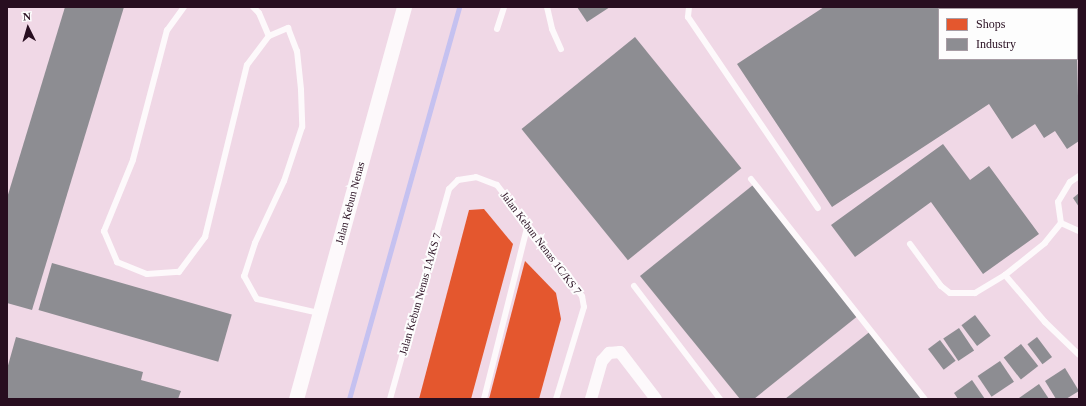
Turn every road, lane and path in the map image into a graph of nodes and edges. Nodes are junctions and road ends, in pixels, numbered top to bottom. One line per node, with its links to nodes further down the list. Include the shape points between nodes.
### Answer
1 (184, 7): 8 (lane, via 167,30 133,160 104,231 117,262 147,274 179,272 206,237 248,65)
2 (253, 7): 8 (lane, via 259,13)
3 (404, 7): 20 (street, Jalan Kebun Nenas)
4 (504, 7): 7 (lane)
5 (547, 7): 9 (lane, via 552,29)
6 (689, 7): 13 (lane, via 688,17)
7 (497, 29)
8 (269, 36): 20 (lane, via 288,28 297,51 302,90 302,127 284,181 255,243 244,276 257,299)
9 (561, 49)
10 (1079, 176): 14 (lane, via 1070,182 1058,202)
11 (751, 179): 29 (lane)
12 (449, 189): 15 (lane, Jalan Kebun Nenas 1C/KS 7, via 458,180 476,177 497,185); 23 (lane, Jalan Kebun Nenas 1A/KS 7)
13 (818, 208)
14 (1061, 223): 16 (lane); 18 (lane, via 1045,243)
15 (528, 224): 24 (lane); 25 (lane, Jalan Kebun Nenas 1C/KS 7, via 578,288 584,307)
16 (1079, 231)
17 (910, 244): 18 (lane, via 941,286 950,293 975,293)
18 (1005, 275): 21 (lane, via 1045,322)
19 (634, 286): 28 (lane)
20 (319, 313): 22 (street, Jalan Kebun Nenas)
21 (1079, 355)
22 (296, 399)
23 (390, 399)
24 (484, 399)
25 (556, 399)
26 (591, 399): 27 (street, via 602,360 609,353 620,352)
27 (656, 399)
28 (720, 399)
29 (925, 399)

